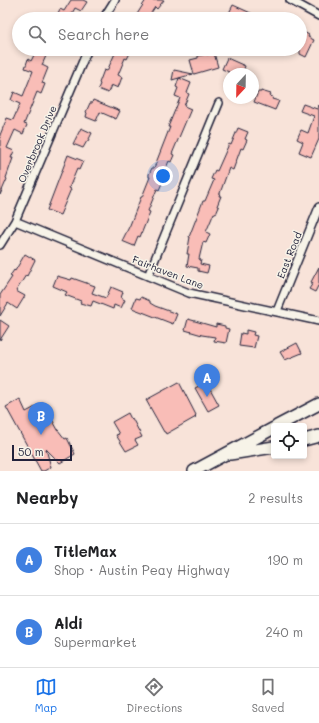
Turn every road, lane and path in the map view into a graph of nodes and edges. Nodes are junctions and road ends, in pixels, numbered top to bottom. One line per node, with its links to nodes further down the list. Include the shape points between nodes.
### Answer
1 (115, 0): 3 (street)
2 (290, 0): 4 (street)
3 (107, 12)
4 (319, 16)
5 (85, 56): 8 (street, Overbrook Drive)
6 (219, 103): 10 (street)
7 (319, 207): 11 (street, East Road)
8 (15, 221): 9 (street, Overbrook Drive); 10 (street, Fairhaven Lane)
9 (0, 245)
10 (148, 276): 11 (street, Fairhaven Lane, via 189,293)
11 (277, 311): 12 (street, Fairhaven Lane)
12 (319, 321)
13 (319, 404): 14 (main road)
14 (283, 423)
15 (271, 430): 19 (main road)
16 (319, 436): 17 (main road)
17 (307, 439)
18 (271, 448): 19 (main road)
19 (223, 455): 20 (main road)
20 (194, 471)

